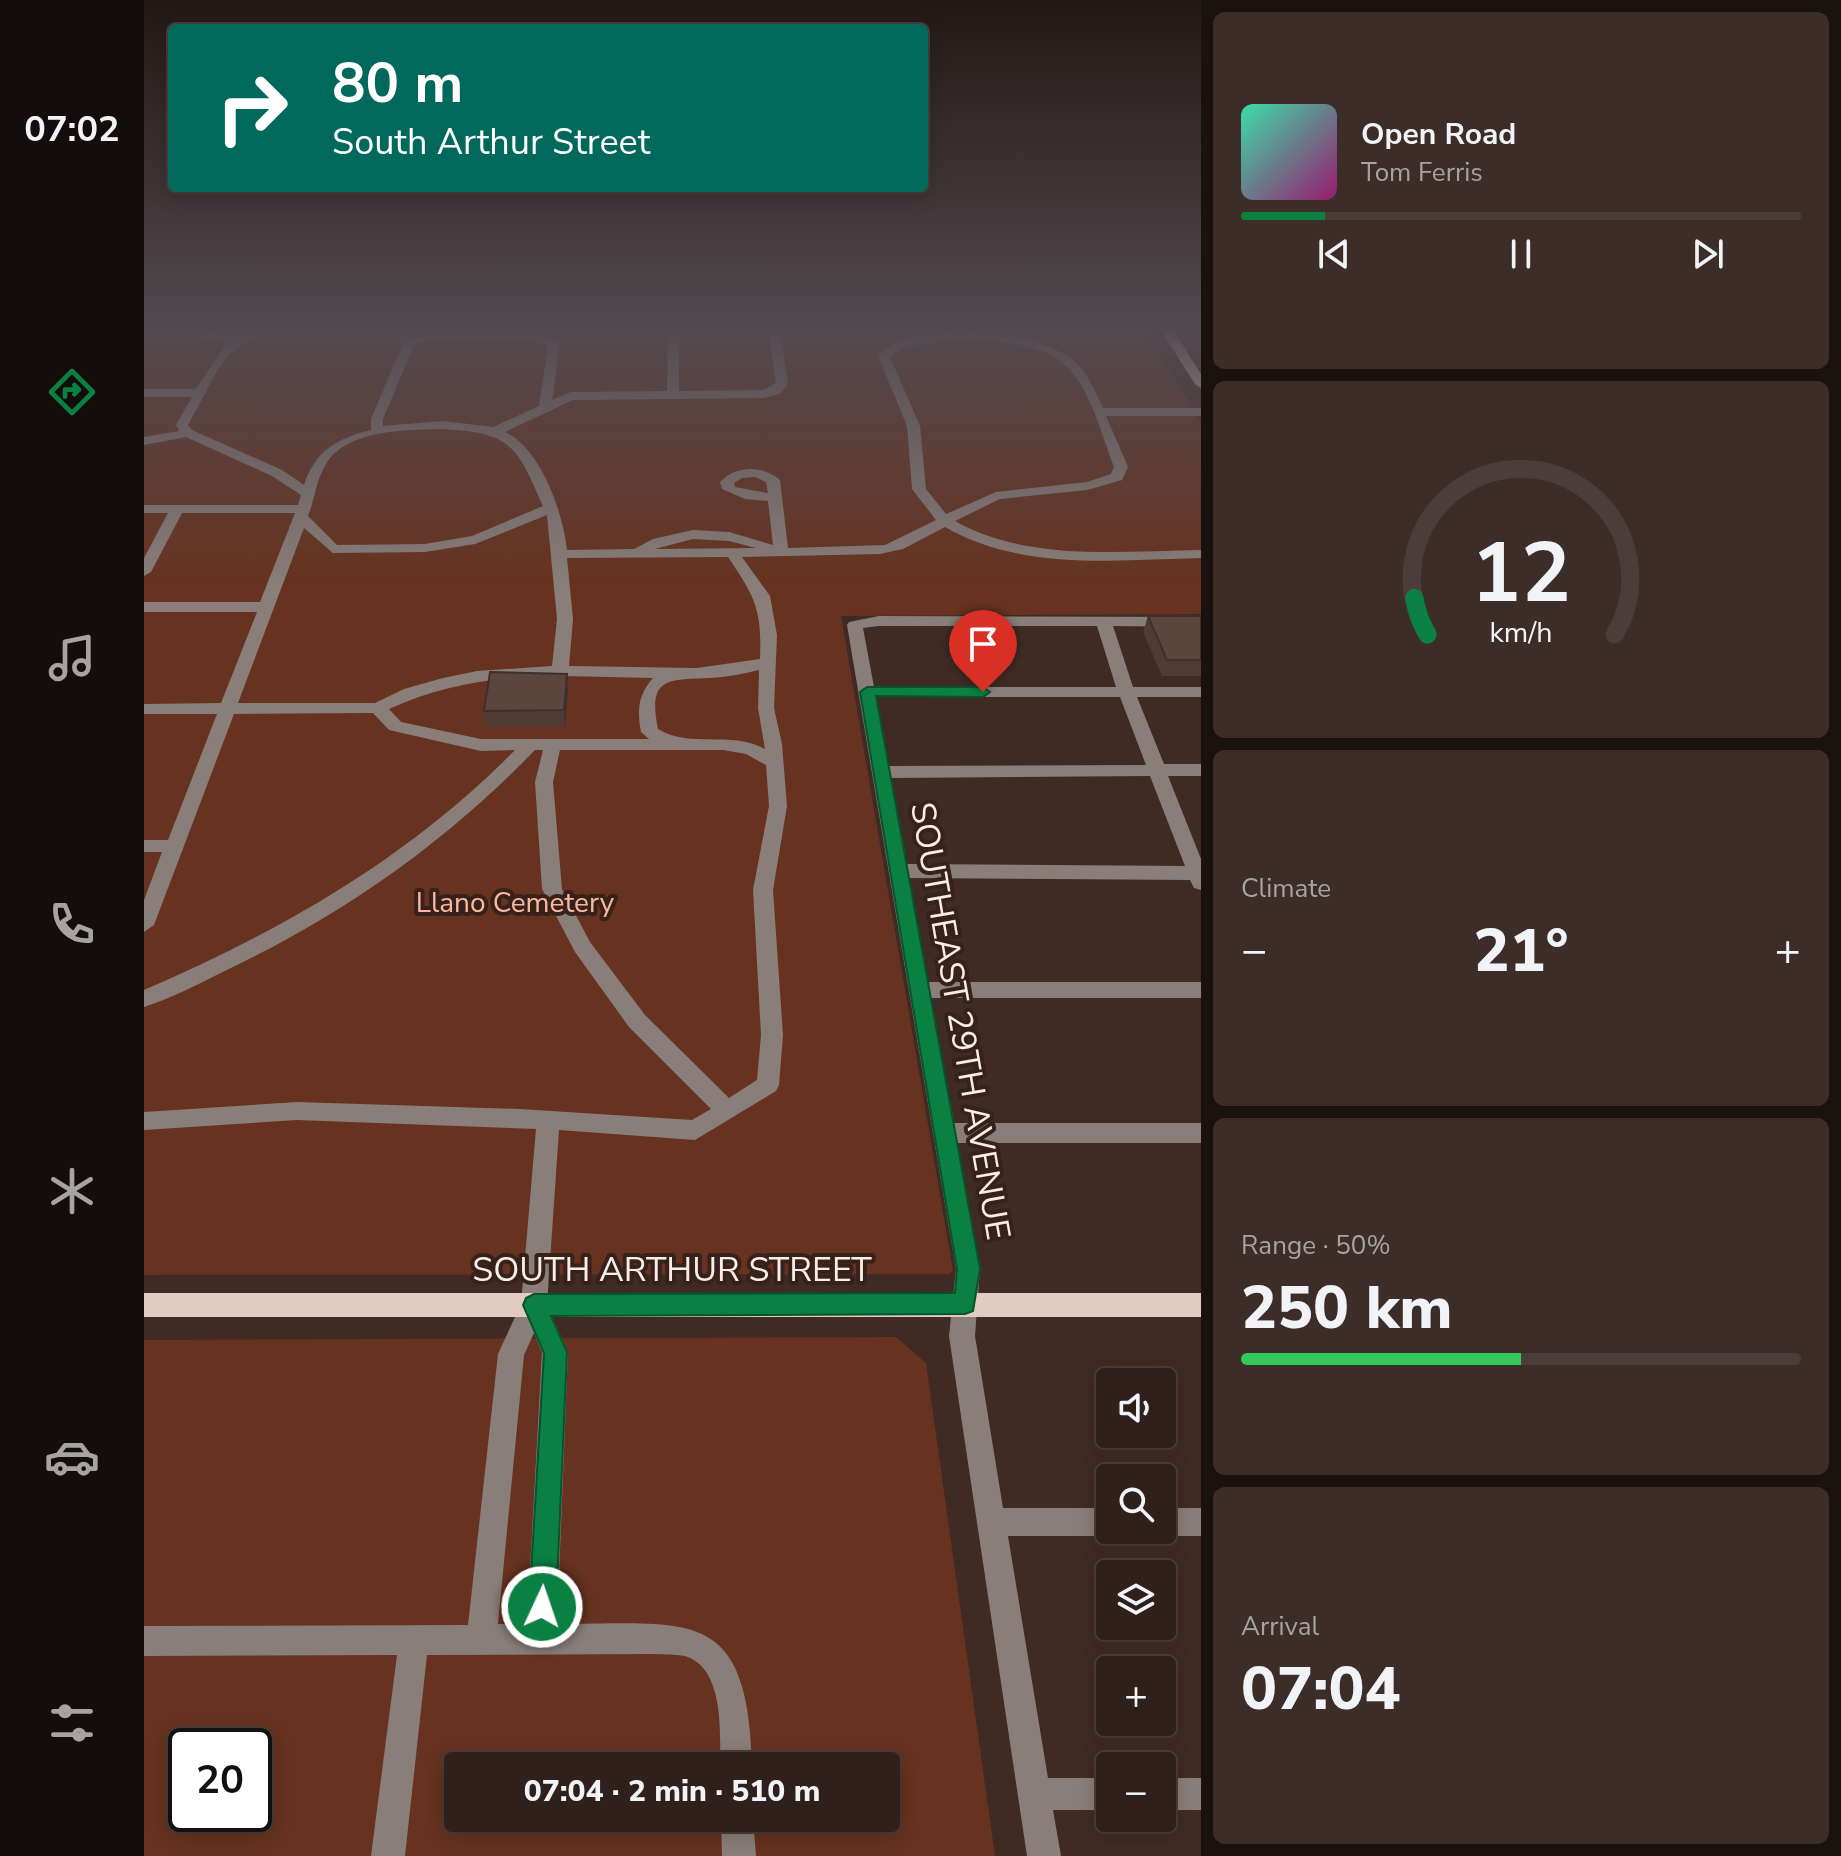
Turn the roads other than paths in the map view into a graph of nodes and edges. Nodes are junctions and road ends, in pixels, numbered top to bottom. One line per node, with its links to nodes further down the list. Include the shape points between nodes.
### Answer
1 (189, 414): 10 (street, via 182,425)
2 (379, 414): 9 (street)
3 (529, 414): 11 (street)
4 (910, 414): 19 (street, via 919,492)
5 (1097, 414): 7 (street)
6 (1174, 414): 7 (street)
7 (1099, 418): 8 (street); 19 (street, via 1121,467 1117,477 1079,489 995,496)
8 (1201, 423)
9 (377, 431): 11 (street, via 435,425); 13 (street, via 321,460)
10 (187, 433): 12 (street); 13 (street, via 277,473)
11 (492, 433): 15 (street, via 510,439 521,451)
12 (144, 441)
13 (310, 495): 18 (street)
14 (775, 497): 21 (street)
15 (551, 508): 18 (street, via 475,540 425,548 333,549); 22 (street)
16 (144, 509): 17 (street)
17 (177, 509): 18 (street); 25 (street)
18 (302, 513): 27 (street)
19 (946, 520): 21 (street, via 901,545 866,552); 24 (street, via 996,545 1043,554)
20 (732, 553): 21 (street); 23 (street); 30 (street, via 762,596)
21 (781, 553): 23 (street, via 756,542 704,534 671,537)
22 (561, 554): 23 (street); 31 (street, via 565,619)
23 (634, 554)
24 (1201, 554)
25 (144, 572)
26 (144, 607): 27 (street)
27 (266, 607): 38 (street)
28 (1104, 622): 29 (street); 33 (street, SOUTHEAST 29TH AVENUE, via 855,625); 34 (street)
29 (1201, 622)
30 (768, 662): 32 (street, via 713,674); 42 (street, via 766,708)
31 (560, 672): 32 (street); 36 (street, via 445,681 410,690)
32 (670, 673): 41 (street, via 655,682 645,708 650,732)
33 (867, 692): 34 (street); 45 (street, SOUTHEAST 29TH AVENUE)
34 (1127, 692): 35 (street); 43 (street)
35 (1201, 692)
36 (378, 708): 38 (street); 39 (street, via 395,726 433,737 481,745)
37 (144, 709): 38 (street)
38 (227, 709): 47 (street)
39 (530, 745): 40 (street); 53 (street, via 484,793 348,894 243,954)
40 (553, 745): 41 (street); 54 (street, via 544,782 552,889 582,947 637,1021)
41 (671, 745): 42 (street, via 751,749)
42 (775, 763): 54 (street, via 778,806 763,890 772,1035 768,1085)
43 (1157, 770): 44 (street); 45 (street); 49 (street)
44 (1201, 770)
45 (882, 772): 48 (street, SOUTHEAST 29TH AVENUE)
46 (144, 846): 47 (street)
47 (175, 846): 50 (street)
48 (900, 871): 49 (street); 51 (street, SOUTHEAST 29TH AVENUE)
49 (1200, 876)
50 (144, 925)
51 (921, 990): 52 (street); 57 (street, SOUTHEAST 29TH AVENUE)
52 (1201, 990)
53 (144, 999)
54 (727, 1110): 55 (street, via 695,1130)
55 (548, 1120): 56 (street, via 297,1111); 61 (street)
56 (144, 1121)
57 (946, 1133): 58 (street); 59 (street, SOUTHEAST 29TH AVENUE, via 968,1269)
58 (1201, 1133)
59 (965, 1304): 61 (main road, SOUTH ARTHUR STREET); 62 (main road, SOUTH ARTHUR STREET); 63 (street, SOUTHEAST 29TH AVENUE, via 962,1336)
60 (144, 1305): 61 (main road, SOUTH ARTHUR STREET)
61 (534, 1305): 67 (street, via 511,1354); 68 (street, via 555,1352)
62 (1201, 1305)
63 (991, 1522): 64 (street); 72 (street, SOUTHEAST 29TH AVENUE)
64 (1096, 1522)
65 (1176, 1522): 66 (street)
66 (1201, 1522)
67 (481, 1639): 68 (street); 69 (street)
68 (541, 1639): 71 (street, via 696,1644 726,1673)
69 (414, 1640): 70 (street); 77 (street)
70 (144, 1641)
71 (736, 1752)
72 (1034, 1794): 73 (street); 79 (street, SOUTHEAST 29TH AVENUE)
73 (1096, 1794)
74 (1176, 1794): 75 (street)
75 (1201, 1794)
76 (738, 1832): 78 (street)
77 (388, 1856)
78 (739, 1856)
79 (1044, 1856)

